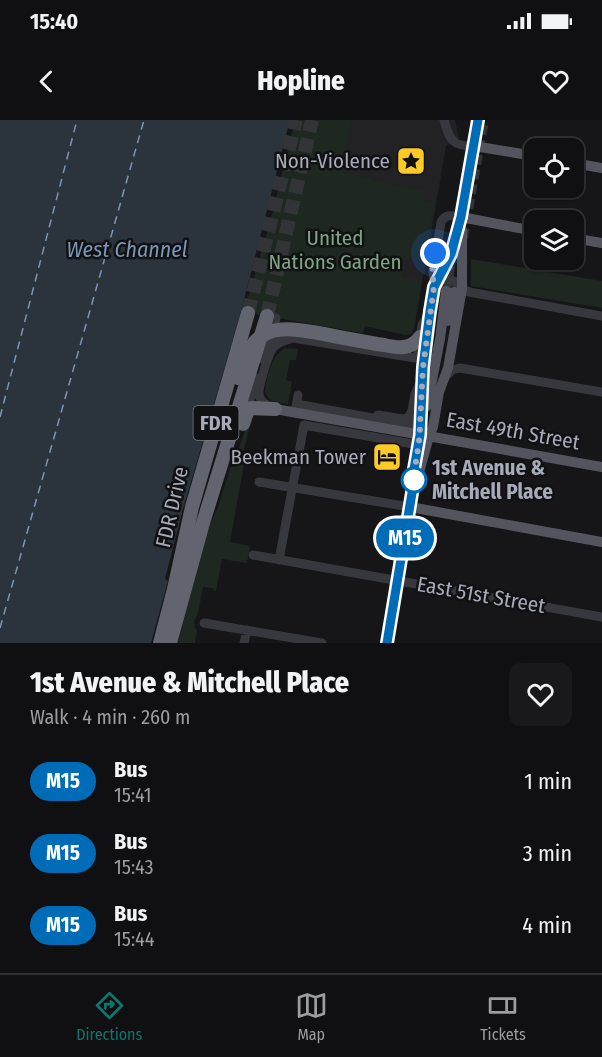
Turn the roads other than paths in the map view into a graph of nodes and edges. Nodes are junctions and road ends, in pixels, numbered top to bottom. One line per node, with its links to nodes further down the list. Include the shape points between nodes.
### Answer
1 (444, 120): 3 (street, via 455,143)
2 (478, 120): 3 (main road)
3 (474, 146): 4 (main road); 7 (main road)
4 (524, 154)
5 (584, 165): 6 (main road)
6 (602, 168)
7 (461, 217): 8 (main road); 11 (main road); 11 (street, via 448,215 441,222 432,272); 12 (main road)
8 (524, 229)
9 (584, 240): 10 (main road)
10 (602, 243)
11 (437, 282): 12 (street, via 454,280); 13 (main road)
12 (454, 291): 15 (street); 21 (main road); 28 (main road)
13 (430, 311): 18 (street); 22 (main road)
14 (248, 313): 34 (highway, FDR Drive / FDR)
15 (602, 316)
16 (272, 317): 17 (street); 32 (highway, FDR Drive / FDR)
17 (275, 335): 19 (street); 20 (street); 24 (street, via 266,348 250,399)
18 (420, 337): 19 (street, via 418,354 413,358); 34 (highway, bridge, via 414,345 398,347 296,329 277,330 252,345 244,357 200,502)
19 (295, 338): 20 (street)
20 (274, 347): 25 (street, via 259,392 265,404)
21 (446, 376): 23 (street, via 460,368); 28 (main road, via 433,427)
22 (422, 379): 27 (street, via 410,416); 28 (main road)
23 (602, 392)
24 (251, 408): 25 (highway); 32 (highway, via 225,475)
25 (275, 409): 26 (main road, East 49th Street)
26 (295, 413): 27 (main road, East 49th Street); 27 (street, via 298,398)
27 (386, 423): 27 (street, via 303,405 302,409); 28 (main road, East 49th Street)
28 (421, 436): 29 (main road, East 49th Street); 31 (street, via 304,425); 33 (main road, via 423,459)
29 (602, 467)
30 (259, 482): 31 (street)
31 (293, 487): 33 (street); 37 (street)
32 (209, 503): 43 (highway, FDR Drive / FDR)
33 (410, 507): 35 (main road); 38 (main road)
34 (186, 534): 42 (highway, FDR Drive / FDR)
35 (602, 542)
36 (253, 555): 37 (street, East 51st Street)
37 (279, 560): 38 (street, East 51st Street)
38 (398, 580): 39 (street, East 51st Street); 46 (main road)
39 (602, 617)
40 (204, 622): 41 (street)
41 (248, 630): 44 (street); 45 (street)
42 (160, 643)
43 (170, 643)
44 (244, 643)
45 (322, 643)
46 (387, 643)

